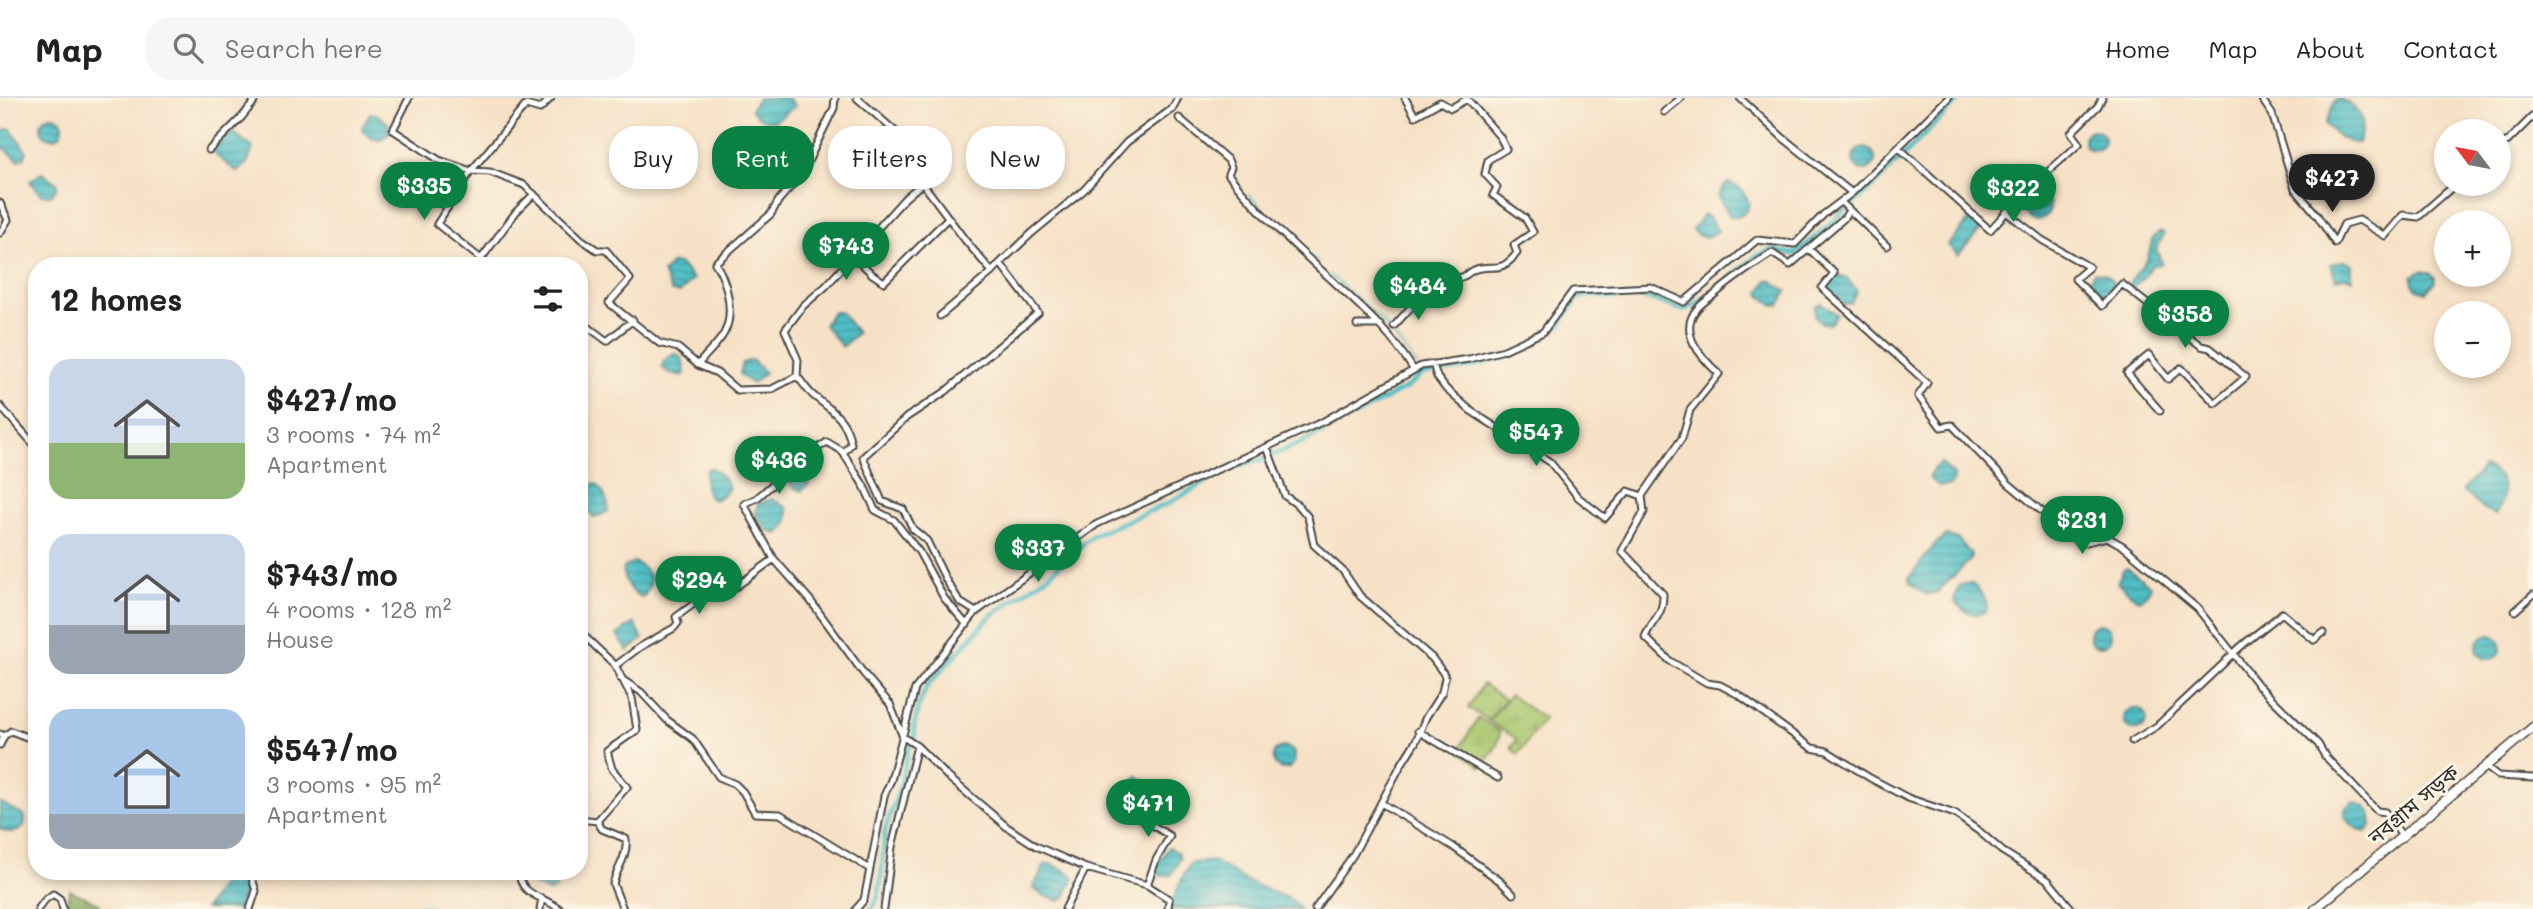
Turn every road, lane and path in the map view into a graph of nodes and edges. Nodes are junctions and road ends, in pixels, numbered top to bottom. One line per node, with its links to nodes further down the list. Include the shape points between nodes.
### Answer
1 (252, 98): 22 (street, via 254,102 242,117)
2 (409, 98): 23 (street, via 393,130 439,160)
3 (551, 98): 23 (street, via 540,109 526,105)
4 (835, 98): 48 (street, via 802,174 771,214 715,263 725,285 727,327)
5 (857, 98): 19 (street)
6 (1178, 98): 40 (street, via 1172,109 1127,142 1084,190)
7 (1405, 98): 13 (street, via 1415,116 1440,102 1451,108)
8 (1681, 98): 14 (street)
9 (1740, 98): 26 (street)
10 (1948, 98): 21 (street)
11 (2102, 98): 32 (street, via 2071,133 2079,144)
12 (2261, 98): 28 (street, via 2272,114 2295,189 2335,243 2344,224 2359,220 2385,236 2403,215 2418,216)
13 (1466, 99): 18 (street)
14 (1664, 112)
15 (1494, 115): 18 (street)
16 (1179, 118): 45 (street, via 1228,160 1228,174 1245,196)
17 (2533, 119): 20 (street)
18 (1487, 121): 46 (street, via 1506,149 1488,160 1485,174 1497,187 1493,195 1525,218 1533,232 1514,245 1517,254 1510,262 1438,283)
19 (889, 126)
20 (2511, 136)
21 (1898, 147): 26 (street); 32 (street, via 1990,230)
22 (209, 150)
23 (471, 171): 27 (street, via 490,172 524,185); 38 (street, via 437,224)
24 (916, 189): 37 (street)
25 (928, 189): 33 (street)
26 (1852, 193): 29 (street)
27 (534, 194): 39 (street); 43 (street, via 581,239 597,250 606,250 630,279 609,303)
28 (2442, 196)
29 (1842, 202): 31 (street); 49 (street, via 1795,244 1757,240 1684,302 1651,287 1573,291 1543,332 1504,350)
30 (0, 203): 34 (street, via 8,220)
31 (1849, 211): 35 (street); 36 (street)
32 (2006, 212): 53 (street, via 2089,267 2075,279 2102,306 2122,284 2246,377 2215,403 2181,368 2168,379 2149,355 2127,373)
33 (948, 218): 37 (street, via 884,282); 41 (street)
34 (0, 233)
35 (1886, 246)
36 (1809, 250): 57 (street, via 1790,265 1772,253 1697,309 1690,321 1691,340 1719,374 1690,410 1682,438); 65 (street, via 1834,273 1822,288 1927,383 1918,396 1941,427 1952,425 2008,484 2075,539 2083,543 2107,537 2123,546 2187,599)
37 (853, 255): 51 (street, via 785,330 798,359)
38 (478, 257)
39 (482, 257)
40 (1000, 263): 41 (street); 60 (street, via 1038,313 863,457 882,502 903,509 913,529 927,541 960,602)
41 (992, 272): 42 (street)
42 (940, 316)
43 (633, 320): 47 (street, via 607,341); 48 (street, via 659,343 678,348)
44 (1357, 325): 45 (street)
45 (1380, 325): 50 (street)
46 (1394, 326)
47 (588, 327)
48 (698, 365): 51 (street, via 717,373 737,390 772,389)
49 (1434, 366): 50 (street); 57 (street, via 1446,389 1471,411 1550,462 1578,497 1605,518 1628,491)
50 (1413, 369): 55 (street)
51 (797, 376): 56 (street, via 813,396 832,408 849,433 851,444)
52 (0, 406): 54 (street)
53 (2160, 411)
54 (28, 438)
55 (1268, 450): 60 (street, via 1097,524); 69 (street, via 1285,496 1308,517 1314,545 1343,571 1360,596 1444,674 1442,692)
56 (842, 451): 58 (street, via 827,442 744,504); 62 (street, via 875,509 894,520)
57 (1642, 496): 101 (street, via 1644,512 1622,551 1663,594 1662,612 1645,637 1650,644 1699,678 1739,695 1812,748 1827,751 1908,798 1955,814 2048,880)
58 (774, 559): 66 (street, via 726,594 718,586 676,617 674,628); 73 (street, via 890,704)
59 (2533, 595): 61 (street)
60 (976, 611): 62 (street)
61 (2515, 611)
62 (967, 625): 73 (street, via 915,689)
63 (2323, 633): 65 (street, via 2314,640 2282,614)
64 (588, 640): 66 (street)
65 (2233, 653): 72 (street, via 2157,726); 82 (street, via 2377,811 2385,812)
66 (615, 666): 67 (street)
67 (620, 677): 81 (street, via 632,698 637,730 607,751 612,769 626,787); 84 (street, via 693,740 719,777 743,792 755,813 780,814)
68 (2533, 727): 75 (main road, নবগ্রাম সড়ক)
69 (1418, 731): 76 (street); 79 (street)
70 (2, 735): 71 (street, via 11,731); 74 (street)
71 (28, 738)
72 (2132, 741)
73 (911, 742): 83 (street, via 1007,827 1036,846); 84 (street, via 884,796); 97 (street)
74 (0, 745)
75 (2485, 766): 77 (street, via 2498,776); 82 (main road, নবগ্রাম সড়ক)
76 (1498, 778)
77 (2533, 778)
78 (1117, 803): 87 (street, via 1170,836)
79 (1381, 803): 88 (street, via 1452,846); 100 (street, via 1353,855)
80 (588, 820): 81 (street)
81 (597, 821): 95 (street, via 602,829 626,839 625,857 613,884)
82 (2402, 836): 102 (main road, নবগ্রাম সড়ক)
83 (1086, 868): 87 (street); 98 (street)
84 (870, 869): 96 (street, via 864,900)
85 (253, 880): 92 (street, via 256,891)
86 (518, 880): 89 (street)
87 (1147, 885): 99 (street, via 1169,899)
88 (1513, 894)
89 (541, 898): 93 (street); 94 (street)
90 (38, 909): 91 (street, via 53,894)
91 (63, 909)
92 (250, 909)
93 (540, 909)
94 (560, 909)
95 (623, 909)
96 (856, 909)
97 (884, 909)
98 (1065, 909)
99 (1168, 909)
100 (1315, 909)
101 (2072, 909)
102 (2315, 909)

